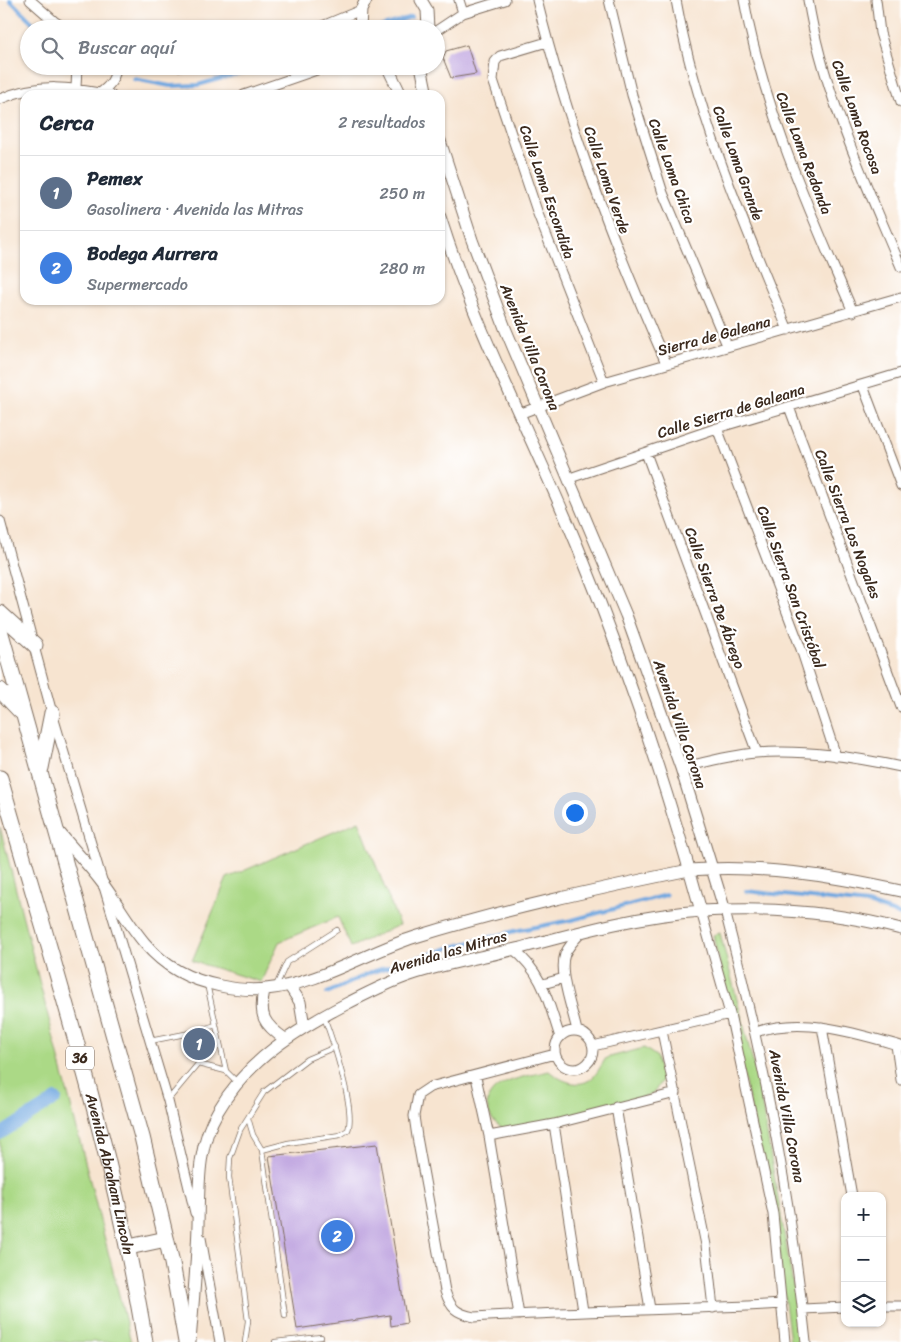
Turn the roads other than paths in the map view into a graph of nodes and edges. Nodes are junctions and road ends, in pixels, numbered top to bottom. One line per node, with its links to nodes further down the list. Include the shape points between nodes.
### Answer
1 (30, 0): 13 (street)
2 (421, 0): 16 (street, via 427,10)
3 (459, 0): 12 (street)
4 (505, 0): 12 (street)
5 (537, 0): 18 (street, Calle Loma Verde)
6 (609, 0): 40 (street, Calle Loma Chica, via 632,95 663,193)
7 (676, 0): 39 (street, Calle Loma Grande, via 691,69 716,145)
8 (744, 0): 38 (street, Calle Loma Redonda, via 769,104 795,176)
9 (808, 0): 36 (street, Calle Loma Rocosa, via 813,29 842,125)
10 (876, 0): 33 (street, via 880,33)
11 (363, 5): 14 (street); 15 (street)
12 (463, 13): 17 (street)
13 (53, 20)
14 (333, 20)
15 (361, 20)
16 (428, 20)
17 (445, 25)
18 (547, 42): 41 (street, Calle Loma Verde, via 587,171); 43 (street, Calle Loma Escondida, via 500,56 495,62 494,80 538,214)
19 (76, 75): 24 (street)
20 (116, 75): 27 (street)
21 (302, 75): 28 (street)
22 (391, 75): 29 (street)
23 (423, 75): 30 (street)
24 (76, 88): 25 (street, via 43,86); 26 (street)
25 (27, 90)
26 (86, 90)
27 (104, 90)
28 (258, 90)
29 (398, 90)
30 (426, 90)
31 (20, 92): 32 (street)
32 (0, 99)
33 (901, 102)
34 (445, 156): 45 (street, Avenida Villa Corona, via 472,240)
35 (445, 234): 47 (street, via 485,339)
36 (901, 267)
37 (901, 297): 38 (street, Sierra de Galeana)
38 (853, 312): 39 (street, Sierra de Galeana)
39 (788, 330): 40 (street, Sierra de Galeana)
40 (727, 345): 41 (street, Sierra de Galeana)
41 (666, 363): 43 (street, Sierra de Galeana)
42 (901, 374): 44 (street, Calle Sierra de Galeana)
43 (604, 382): 45 (street, Sierra de Galeana)
44 (863, 386): 46 (street, Calle Sierra de Galeana); 51 (street)
45 (537, 407): 47 (street, Sierra de Galeana); 50 (street, Avenida Villa Corona)
46 (789, 408): 48 (street, Calle Sierra de Galeana); 57 (street, Calle Sierra Los Nogales)
47 (519, 414): 68 (street, via 600,602)
48 (717, 428): 49 (street, Calle Sierra de Galeana); 61 (street, Calle Sierra San Cristóbal, via 800,649)
49 (646, 453): 50 (street, Calle Sierra de Galeana); 60 (street, Calle Sierra De Ábrego)
50 (570, 478): 63 (street, Avenida Villa Corona, via 626,615)
51 (901, 486)
52 (0, 521): 55 (street)
53 (0, 613): 55 (main road)
54 (0, 630): 59 (main road, 36)
55 (35, 645): 58 (street)
56 (0, 690): 59 (main road)
57 (900, 701)
58 (52, 713): 64 (main road); 69 (street)
59 (25, 719): 64 (main road, 36)
60 (757, 753): 61 (street); 63 (street, via 723,757)
61 (836, 756): 62 (street)
62 (901, 767)
63 (681, 768): 67 (street, Avenida Villa Corona)
64 (40, 770): 66 (main road, 36)
65 (0, 778): 115 (main road, Avenida Abraham Lincoln / 36, via 99,1122)
66 (54, 827): 69 (street, Avenida las Mitras); 114 (main road, 36, via 142,1137)
67 (711, 868): 68 (street, Avenida las Mitras); 70 (street, Avenida las Mitras, via 831,877); 72 (street, Avenida Villa Corona)
68 (689, 870): 71 (street); 80 (street, Avenida las Mitras, via 562,896 440,930 393,944 326,974)
69 (100, 880): 78 (street, Avenida las Mitras, via 146,946 179,972); 94 (street)
70 (901, 891)
71 (701, 911): 72 (street, Avenida las Mitras); 75 (street, Avenida las Mitras); 82 (street)
72 (725, 911): 73 (street, Avenida las Mitras, via 826,913); 89 (street, Avenida Villa Corona)
73 (901, 928)
74 (337, 930): 81 (lane, via 287,962)
75 (582, 932): 76 (street, Avenida las Mitras); 77 (street, via 565,954)
76 (513, 950): 79 (street, via 531,965); 83 (street, Avenida las Mitras, via 409,976)
77 (564, 978): 79 (street); 87 (street)
78 (206, 981): 81 (street, Avenida las Mitras, via 239,988); 84 (lane)
79 (543, 984): 91 (street)
80 (289, 986): 81 (street, Avenida las Mitras); 85 (street, via 300,1002)
81 (270, 989): 92 (street, via 261,1005 264,1021)
82 (730, 1014): 88 (street); 116 (street, via 773,1214)
83 (323, 1016): 85 (street, Avenida las Mitras); 97 (lane)
84 (216, 1025): 90 (lane); 101 (lane)
85 (304, 1026): 92 (street, Avenida las Mitras)
86 (822, 1028): 89 (street, via 796,1025); 96 (street); 112 (street)
87 (577, 1031): 91 (street); 95 (street, via 587,1036)
88 (662, 1031): 95 (street); 105 (street)
89 (756, 1032): 122 (street, Avenida Villa Corona, via 788,1202)
90 (190, 1033): 93 (lane); 94 (lane)
91 (560, 1037): 99 (street)
92 (285, 1038): 104 (street, Avenida las Mitras)
93 (194, 1039)
94 (150, 1041): 106 (street)
95 (592, 1046): 99 (street, via 588,1062 578,1068 562,1064)
96 (898, 1046): 103 (street)
97 (335, 1047): 108 (lane, via 308,1059 264,1092); 111 (lane, via 349,1112 348,1130 340,1135)
98 (197, 1052): 100 (lane)
99 (556, 1054): 102 (street)
100 (198, 1064): 101 (lane); 106 (lane)
101 (226, 1071): 104 (lane)
102 (476, 1077): 110 (street); 124 (street, via 430,1087 418,1095 414,1116 452,1309 474,1317)
103 (901, 1080)
104 (237, 1082): 113 (street, Avenida las Mitras, via 207,1134 199,1165)
105 (676, 1093): 107 (street); 120 (street, via 706,1245)
106 (168, 1101): 113 (street)
107 (616, 1108): 109 (street); 121 (street)
108 (248, 1118): 111 (lane); 131 (lane, via 230,1158 229,1177 248,1321)
109 (554, 1124): 110 (street); 123 (street)
110 (489, 1136): 124 (street)
111 (262, 1150): 125 (lane)
112 (851, 1192)
113 (198, 1224): 129 (street, Avenida las Mitras); 130 (street)
114 (166, 1239): 115 (main road); 128 (main road, 36)
115 (129, 1247): 127 (main road, Avenida Abraham Lincoln / 36)
116 (782, 1304): 120 (street); 133 (street)
117 (886, 1306): 118 (street)
118 (901, 1306)
119 (841, 1307): 122 (street)
120 (713, 1308): 121 (street)
121 (650, 1309): 123 (street)
122 (803, 1309): 134 (street, Avenida Villa Corona)
123 (583, 1311): 124 (street)
124 (519, 1315)
125 (285, 1316)
126 (321, 1337): 132 (lane)
127 (145, 1342)
128 (186, 1342)
129 (190, 1342)
130 (220, 1342)
131 (245, 1342)
132 (275, 1342)
133 (785, 1342)
134 (806, 1342)

